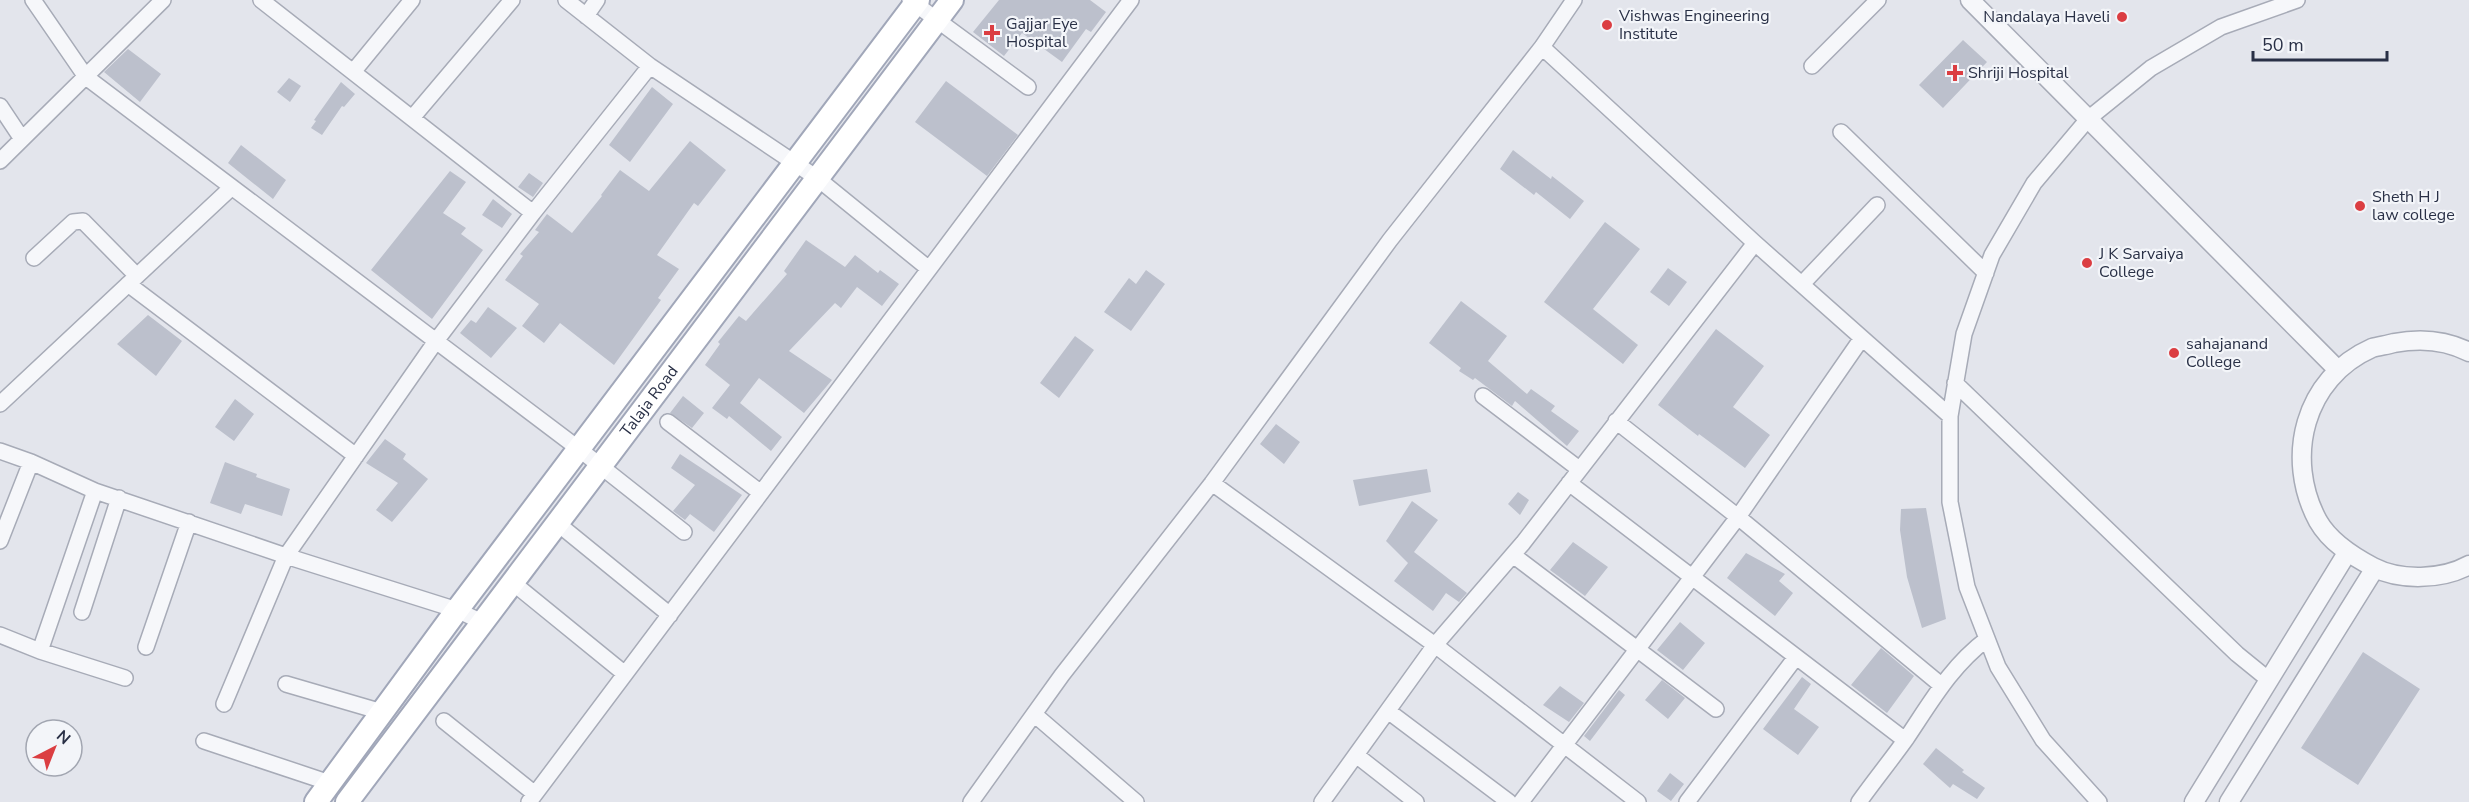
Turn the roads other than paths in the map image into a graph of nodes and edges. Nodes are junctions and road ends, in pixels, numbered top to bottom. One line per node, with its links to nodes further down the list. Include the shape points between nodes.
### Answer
1 (33, 0): 21 (street)
2 (163, 0): 21 (street)
3 (261, 0): 20 (street)
4 (412, 0): 20 (street)
5 (512, 0): 24 (street)
6 (566, 0): 15 (street)
7 (597, 0): 15 (street)
8 (951, 0): 16 (main road, Talaja Road)
9 (1131, 0): 36 (street)
10 (1574, 0): 17 (street)
11 (1878, 0): 19 (street)
12 (915, 1): 16 (street); 29 (main road, Talaja Road)
13 (1978, 2): 25 (street)
14 (2286, 2): 25 (street, via 2221,27 2151,68)
15 (586, 16): 18 (street)
16 (936, 20): 22 (street); 30 (main road, Talaja Road)
17 (1542, 47): 34 (street); 56 (street, via 1390,240)
18 (651, 66): 29 (street); 33 (street)
19 (1812, 66)
20 (353, 72): 24 (street)
21 (86, 77): 27 (street); 31 (street)
22 (1028, 87)
23 (0, 106): 27 (street)
24 (412, 117): 33 (street)
25 (2088, 119): 37 (street, via 2034,183 1992,255); 43 (street)
26 (1841, 132): 37 (street)
27 (22, 139): 28 (street)
28 (0, 160)
29 (796, 163): 30 (street); 50 (main road, Talaja Road)
30 (817, 178): 36 (street); 54 (main road, Talaja Road)
31 (232, 187): 38 (street); 41 (street)
32 (1876, 205): 39 (street)
33 (533, 213): 41 (street)
34 (1755, 243): 39 (street); 49 (street)
35 (34, 258): 38 (street, via 78,220)
36 (929, 269): 59 (street)
37 (1986, 273): 44 (street, via 1964,334)
38 (132, 280): 46 (street); 52 (street)
39 (1802, 284): 40 (street)
40 (1862, 338): 47 (street); 61 (street)
41 (436, 342): 50 (street); 52 (street)
42 (2469, 352): 43 (street, via 2454,344 2413,339 2372,348)
43 (2338, 370): 66 (street, via 2313,403 2301,443 2303,484 2319,522)
44 (1955, 383): 47 (street); 86 (street)
45 (1483, 396): 55 (street)
46 (0, 404)
47 (1950, 416): 78 (street, via 1950,502 1967,587)
48 (668, 422): 59 (street)
49 (1616, 422): 55 (street); 61 (street)
50 (579, 449): 54 (street); 73 (main road, Talaja Road)
51 (0, 452): 53 (street)
52 (356, 456): 68 (street)
53 (31, 462): 58 (street); 65 (street)
54 (600, 466): 63 (main road, Talaja Road); 64 (street)
55 (1580, 469): 57 (street)
56 (1212, 483): 79 (street); 93 (street)
57 (1569, 483): 67 (street); 71 (street)
58 (95, 491): 60 (street); 82 (street)
59 (761, 493): 75 (street)
60 (120, 498): 62 (street); 74 (street)
61 (1738, 517): 71 (street); 88 (street)
62 (189, 522): 68 (street); 80 (street)
63 (557, 523): 72 (main road, Talaja Road); 75 (street)
64 (684, 532)
65 (0, 541)
66 (2347, 553): 70 (street); 86 (street)
67 (1513, 555): 79 (street); 81 (street)
68 (286, 556): 73 (street); 89 (street)
69 (2469, 566): 70 (street, via 2421,578)
70 (2375, 568): 114 (street)
71 (1693, 576): 81 (street); 83 (street)
72 (512, 582): 76 (main road, Talaja Road); 84 (street)
73 (457, 610): 76 (street); 92 (main road, Talaja Road)
74 (82, 612)
75 (670, 615): 84 (street)
76 (482, 622): 102 (main road, Talaja Road)
77 (0, 635): 82 (street)
78 (1987, 639): 88 (street); 112 (street, via 1998,667 2043,740)
79 (1435, 645): 91 (street); 97 (street)
80 (146, 647)
81 (1637, 648): 90 (street); 97 (street)
82 (40, 651): 85 (street)
83 (1796, 657): 95 (street); 110 (street)
84 (626, 674): 100 (street)
85 (125, 678)
86 (2268, 681): 113 (street)
87 (286, 684): 92 (street)
88 (1941, 685): 95 (street)
89 (224, 704)
90 (1716, 709)
91 (1388, 711): 98 (street); 107 (street)
92 (381, 712): 99 (main road, Talaja Road)
93 (1034, 714): 103 (street); 104 (street)
94 (444, 721): 100 (street)
95 (1905, 740): 111 (street)
96 (204, 741): 99 (street)
97 (1564, 745): 108 (street); 109 (street)
98 (1356, 755): 105 (street); 106 (street)
99 (330, 783): 101 (main road, Talaja Road)
100 (532, 798)
101 (316, 802)
102 (347, 802)
103 (972, 802)
104 (1136, 802)
105 (1322, 802)
106 (1416, 802)
107 (1509, 802)
108 (1521, 802)
109 (1638, 802)
110 (1687, 802)
111 (1859, 802)
112 (2099, 802)
113 (2194, 802)
114 (2229, 802)

